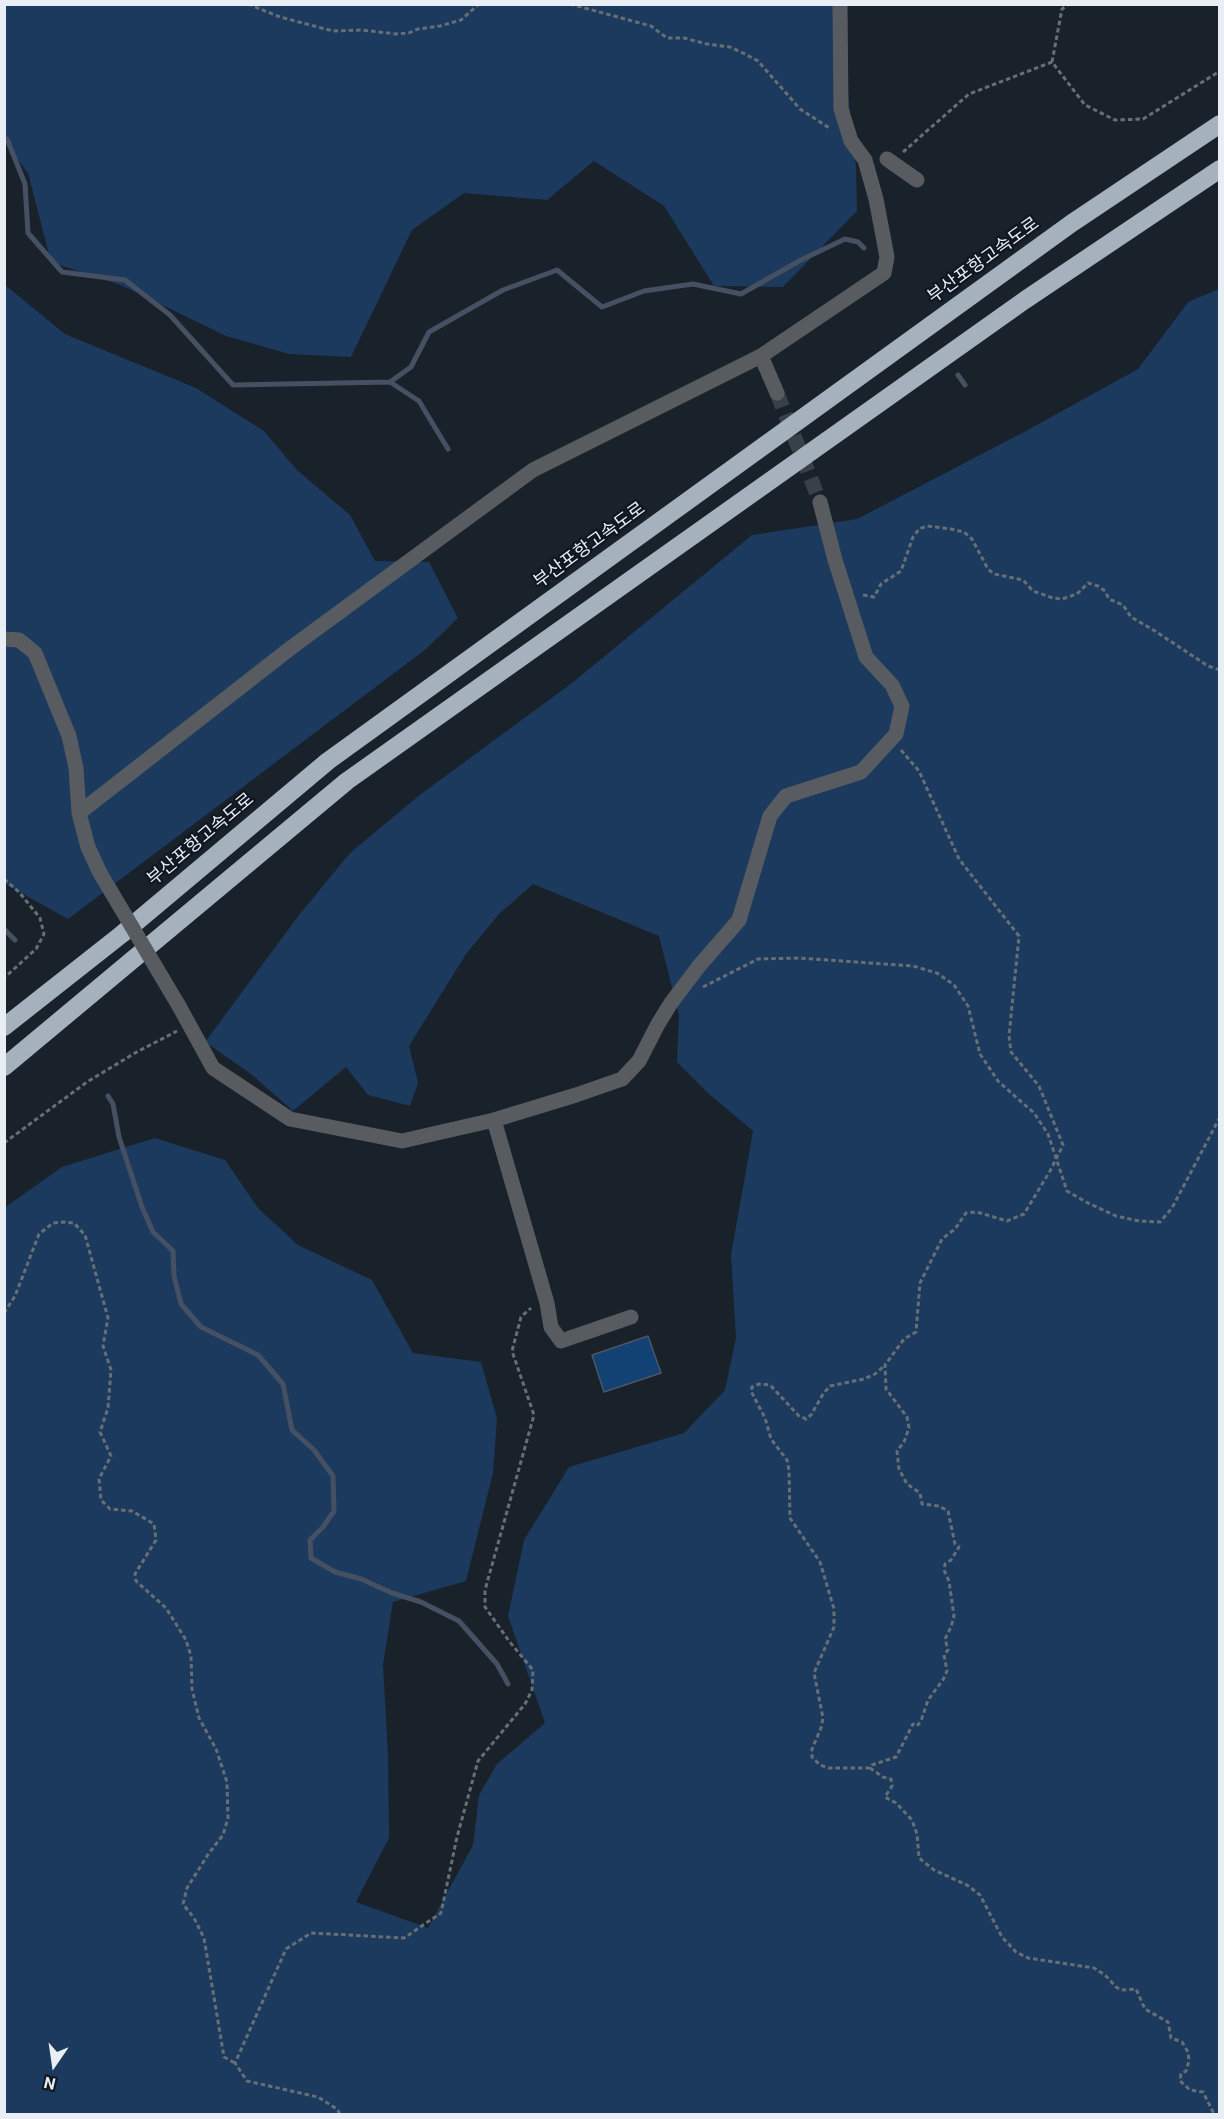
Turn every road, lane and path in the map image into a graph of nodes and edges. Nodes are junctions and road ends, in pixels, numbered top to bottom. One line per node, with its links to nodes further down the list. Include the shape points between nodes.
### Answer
1 (248, 4): 2 (path, via 333,31 396,34 461,20)
2 (479, 4)
3 (570, 4): 9 (path, via 651,26 667,38 730,47 743,53 758,61 800,109)
4 (840, 4): 9 (lane, via 841,109)
5 (1069, 4): 6 (path, via 1062,9)
6 (1052, 62): 7 (path, via 1085,105 1114,120 1143,119); 10 (path, via 969,94 899,156)
7 (1220, 72)
8 (1220, 124): 25 (highway, 부산포항고속도로, via 1072,223 327,761 122,934)
9 (851, 141): 13 (lane, via 865,160 876,200 887,257 884,273)
10 (887, 159): 12 (lane)
11 (1220, 169): 26 (highway, via 1024,300 347,781)
12 (917, 180)
13 (761, 356): 14 (lane); 20 (lane, via 533,470 292,647)
14 (777, 393)
15 (820, 502): 19 (lane, via 866,657 892,685 902,706)
16 (860, 592): 18 (path, via 865,597 874,597 881,584 901,571 919,529 951,529 972,539 994,574 1023,580 1033,591 1053,598 1077,594 1088,583 1098,586 1109,599 1123,605 1131,617)
17 (4, 639): 20 (lane, via 19,640 35,653 69,736)
18 (1220, 670)
19 (892, 739): 28 (lane, via 861,772 786,796 770,816 739,920 671,1003 639,1061 622,1079); 30 (path, via 919,771 959,859 1019,936 1009,1036 1011,1052 1039,1086 1062,1145)
20 (79, 813): 24 (lane, bridge, via 100,873)
21 (4, 879): 22 (path, via 40,918 44,934 36,949)
22 (4, 978)
23 (699, 989): 30 (path, via 758,959 913,966 937,973 954,985 968,1006 980,1054 998,1081 1034,1113 1048,1134)
24 (189, 1025): 28 (lane, via 213,1068 290,1119 402,1141); 29 (path, via 87,1082)
25 (4, 1027)
26 (4, 1067)
27 (1220, 1117): 30 (path, via 1172,1208 1160,1222 1116,1216 1067,1191)
28 (494, 1120): 31 (lane)
29 (4, 1143)
30 (1056, 1160): 34 (path, via 1024,1214 1007,1221 977,1212 966,1213 942,1239 920,1283 916,1332 904,1339)
31 (545, 1296): 33 (lane, via 551,1327 561,1341); 36 (path, via 521,1317 512,1351 534,1415 485,1590 485,1607 533,1670 532,1690 478,1761 441,1913 404,1938 311,1933 286,1949)
32 (4, 1313): 36 (path, via 15,1296 39,1234 53,1223 74,1223 85,1235 108,1317 103,1346 111,1370 108,1408 100,1432 111,1456 99,1479 101,1500 110,1509 132,1511 154,1524 156,1540 135,1574 136,1581 166,1608 186,1640 199,1718 216,1749 227,1782 228,1818 223,1835 188,1888 183,1904 204,1938 224,2057)
33 (631, 1317)
34 (885, 1365): 35 (path, via 886,1389 907,1417 909,1428 897,1451 898,1469 907,1484 920,1493 922,1504 948,1511 959,1547 944,1570 954,1616 945,1639 947,1671 928,1700 921,1721 917,1726 913,1724 896,1756); 35 (path, via 864,1379 830,1386 806,1419 770,1385 759,1384 751,1391 771,1439 786,1460 790,1518 820,1562 834,1610 834,1627 814,1673 822,1719 812,1757 829,1767)
35 (870, 1768): 38 (path, via 891,1779 892,1786 885,1797 912,1820 919,1858 980,1895 1002,1937 1016,1952 1028,1958 1094,1968 1121,1990 1136,1989 1145,2009 1168,2022 1171,2038 1182,2042 1189,2061 1180,2080 1190,2090 1203,2092)
36 (235, 2063): 37 (path, via 247,2081 318,2097)
37 (340, 2115)
38 (1214, 2115)

